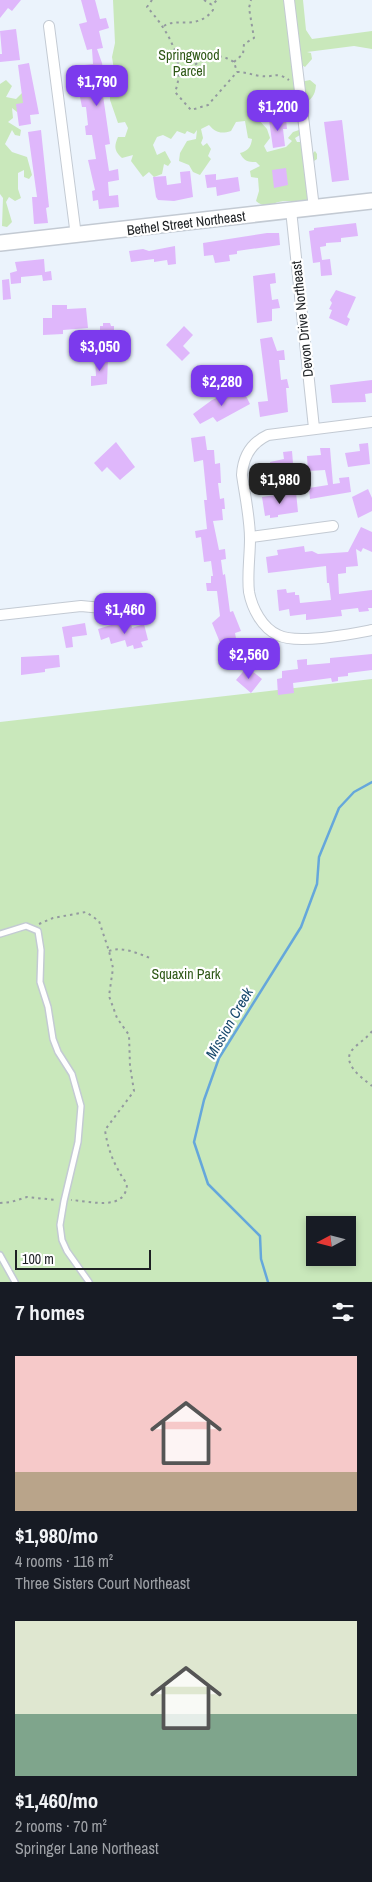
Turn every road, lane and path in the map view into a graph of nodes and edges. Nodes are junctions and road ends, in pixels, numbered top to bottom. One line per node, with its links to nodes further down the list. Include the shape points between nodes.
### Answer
1 (152, 0): 8 (path, via 147,7)
2 (204, 0): 6 (path)
3 (216, 0): 6 (path)
4 (251, 0): 9 (path, via 254,38 244,44 243,54)
5 (289, 0): 12 (street)
6 (212, 5): 8 (path, via 211,13 196,22 170,22)
7 (48, 26): 16 (street)
8 (164, 26): 11 (path, via 174,46)
9 (234, 62): 10 (path); 11 (path, via 224,56 210,57 195,63)
10 (237, 72): 11 (path, via 208,105 198,110 190,110 175,92); 12 (path, via 262,76 277,74)
11 (179, 77)
12 (299, 87): 14 (street)
13 (372, 201): 14 (street, Bethel Street Northeast)
14 (314, 208): 15 (street, Bethel Street Northeast)
15 (292, 210): 16 (street, Bethel Street Northeast); 19 (street, Devon Drive Northeast)
16 (76, 236): 17 (street, Bethel Street Northeast)
17 (0, 243)
18 (372, 422): 19 (street)
19 (314, 428): 21 (street, via 268,435 255,443 246,456 242,475)
20 (333, 526): 21 (street)
21 (250, 536): 24 (street, via 249,591 253,607 262,622 278,636 310,638)
22 (102, 608): 23 (street, via 81,606)
23 (0, 615)
24 (372, 630)
25 (32, 927): 26 (lane); 27 (path, via 53,918 86,912 100,921); 31 (lane, via 38,930 40,982 53,1039 72,1074 81,1106 78,1142)
26 (0, 934)
27 (109, 951): 28 (path, via 133,951); 31 (path, via 113,968 109,996 117,1018 130,1035 134,1090 105,1130 108,1148 127,1190 124,1198 117,1201)
28 (150, 958)
29 (372, 1031): 30 (path, via 352,1050 350,1063 353,1070)
30 (372, 1086)
31 (64, 1201): 32 (path, via 27,1197); 35 (lane, via 60,1225 62,1240)
32 (0, 1203)
33 (0, 1256): 34 (lane)
34 (14, 1282)
35 (89, 1282)

